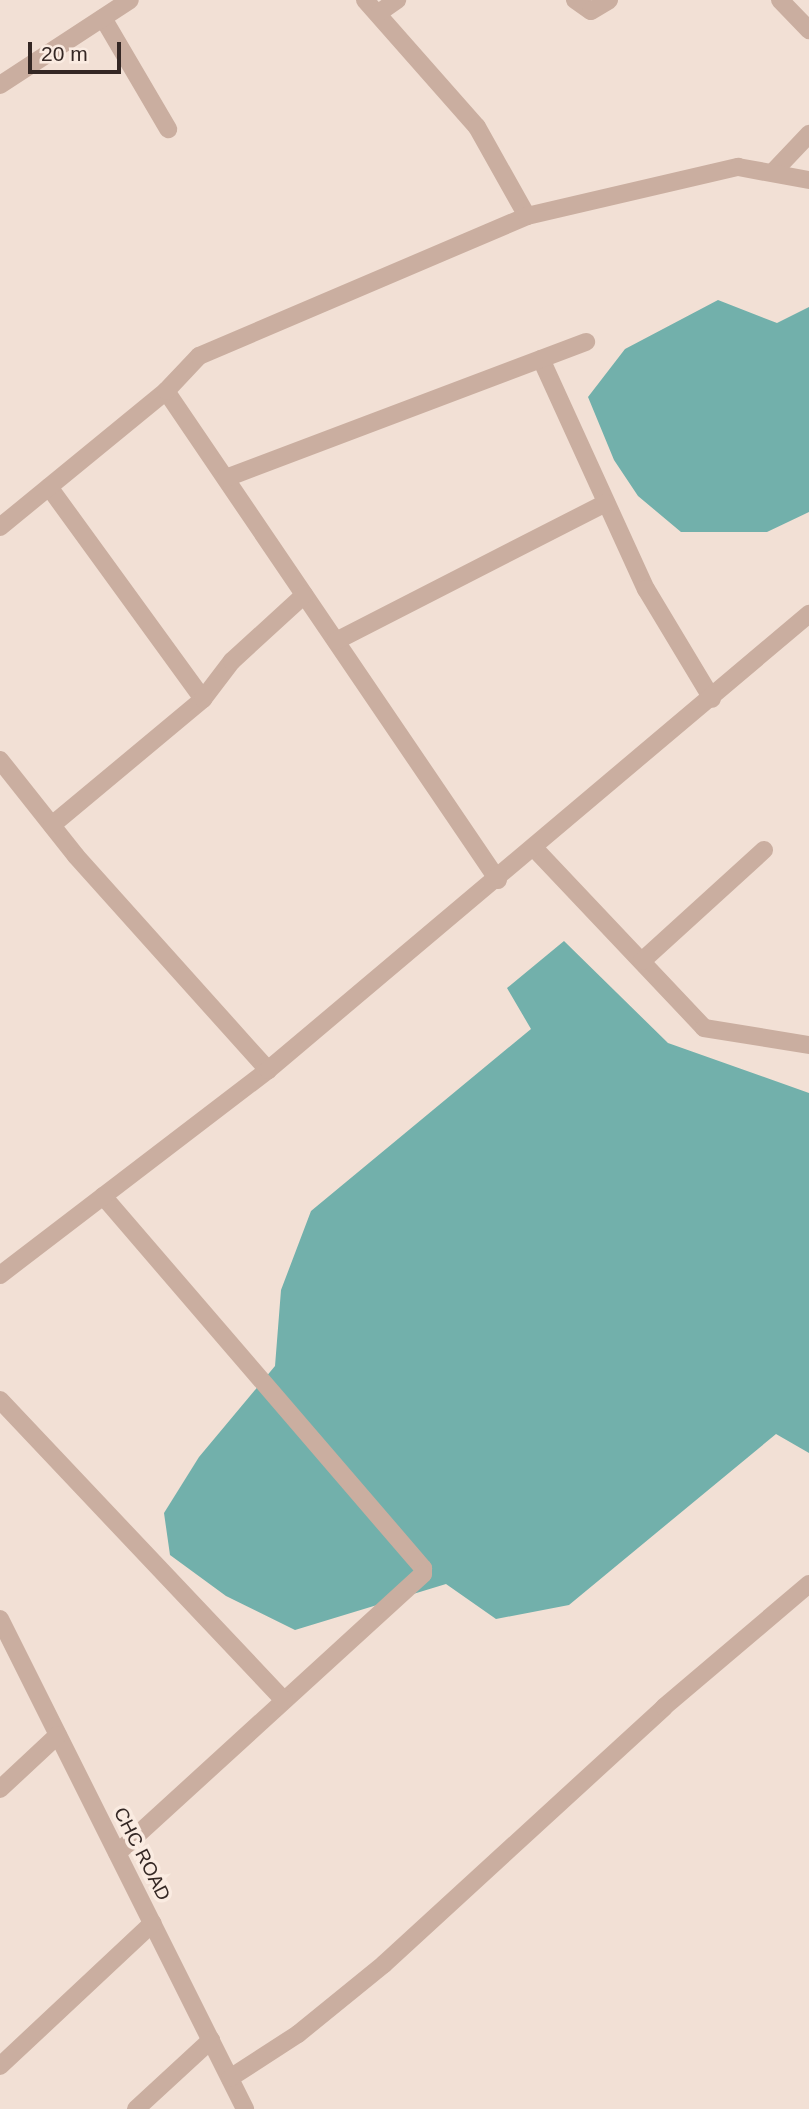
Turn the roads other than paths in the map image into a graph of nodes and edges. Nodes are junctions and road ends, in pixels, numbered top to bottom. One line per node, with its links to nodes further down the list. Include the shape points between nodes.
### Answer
1 (130, 0): 8 (street)
2 (365, 0): 7 (street)
3 (397, 0): 7 (street)
4 (575, 0): 5 (street, via 591,11)
5 (609, 0)
6 (780, 0): 9 (street)
7 (380, 12): 15 (street, via 477,127)
8 (103, 18): 10 (street); 11 (street)
9 (809, 30)
10 (0, 85)
11 (169, 129)
12 (809, 134): 13 (street)
13 (775, 170): 14 (street); 15 (street, via 738,167)
14 (809, 180)
15 (527, 216): 18 (street, via 200,356)
16 (586, 342): 17 (street)
17 (541, 359): 19 (street); 21 (street)
18 (166, 391): 19 (street); 20 (street)
19 (226, 478): 23 (street)
20 (49, 487): 22 (street); 26 (street)
21 (606, 503): 25 (street); 27 (street, via 646,590)
22 (0, 527)
23 (304, 595): 25 (street); 26 (street, via 232,661)
24 (809, 614): 27 (street)
25 (336, 641): 32 (street)
26 (203, 699): 29 (street)
27 (712, 699): 30 (street)
28 (0, 760): 29 (street)
29 (52, 825): 35 (street)
30 (535, 849): 32 (street); 33 (street)
31 (764, 850): 33 (street)
32 (498, 880): 35 (street)
33 (642, 961): 34 (street, via 704,1028)
34 (809, 1045)
35 (268, 1070): 36 (street)
36 (103, 1196): 37 (street); 41 (street, via 423,1568 423,1574)
37 (0, 1275)
38 (0, 1400): 41 (street)
39 (809, 1584): 48 (street, via 664,1707 384,1964 298,2034)
40 (0, 1619): 42 (street, CHC ROAD)
41 (284, 1700): 44 (street)
42 (58, 1735): 43 (street); 44 (street, CHC ROAD)
43 (0, 1789)
44 (117, 1853): 45 (street, CHC ROAD)
45 (152, 1923): 46 (street, CHC ROAD); 47 (street)
46 (211, 2039): 48 (street, CHC ROAD); 49 (street)
47 (0, 2066)
48 (230, 2078): 50 (street, CHC ROAD)
49 (136, 2109)
50 (245, 2109)

